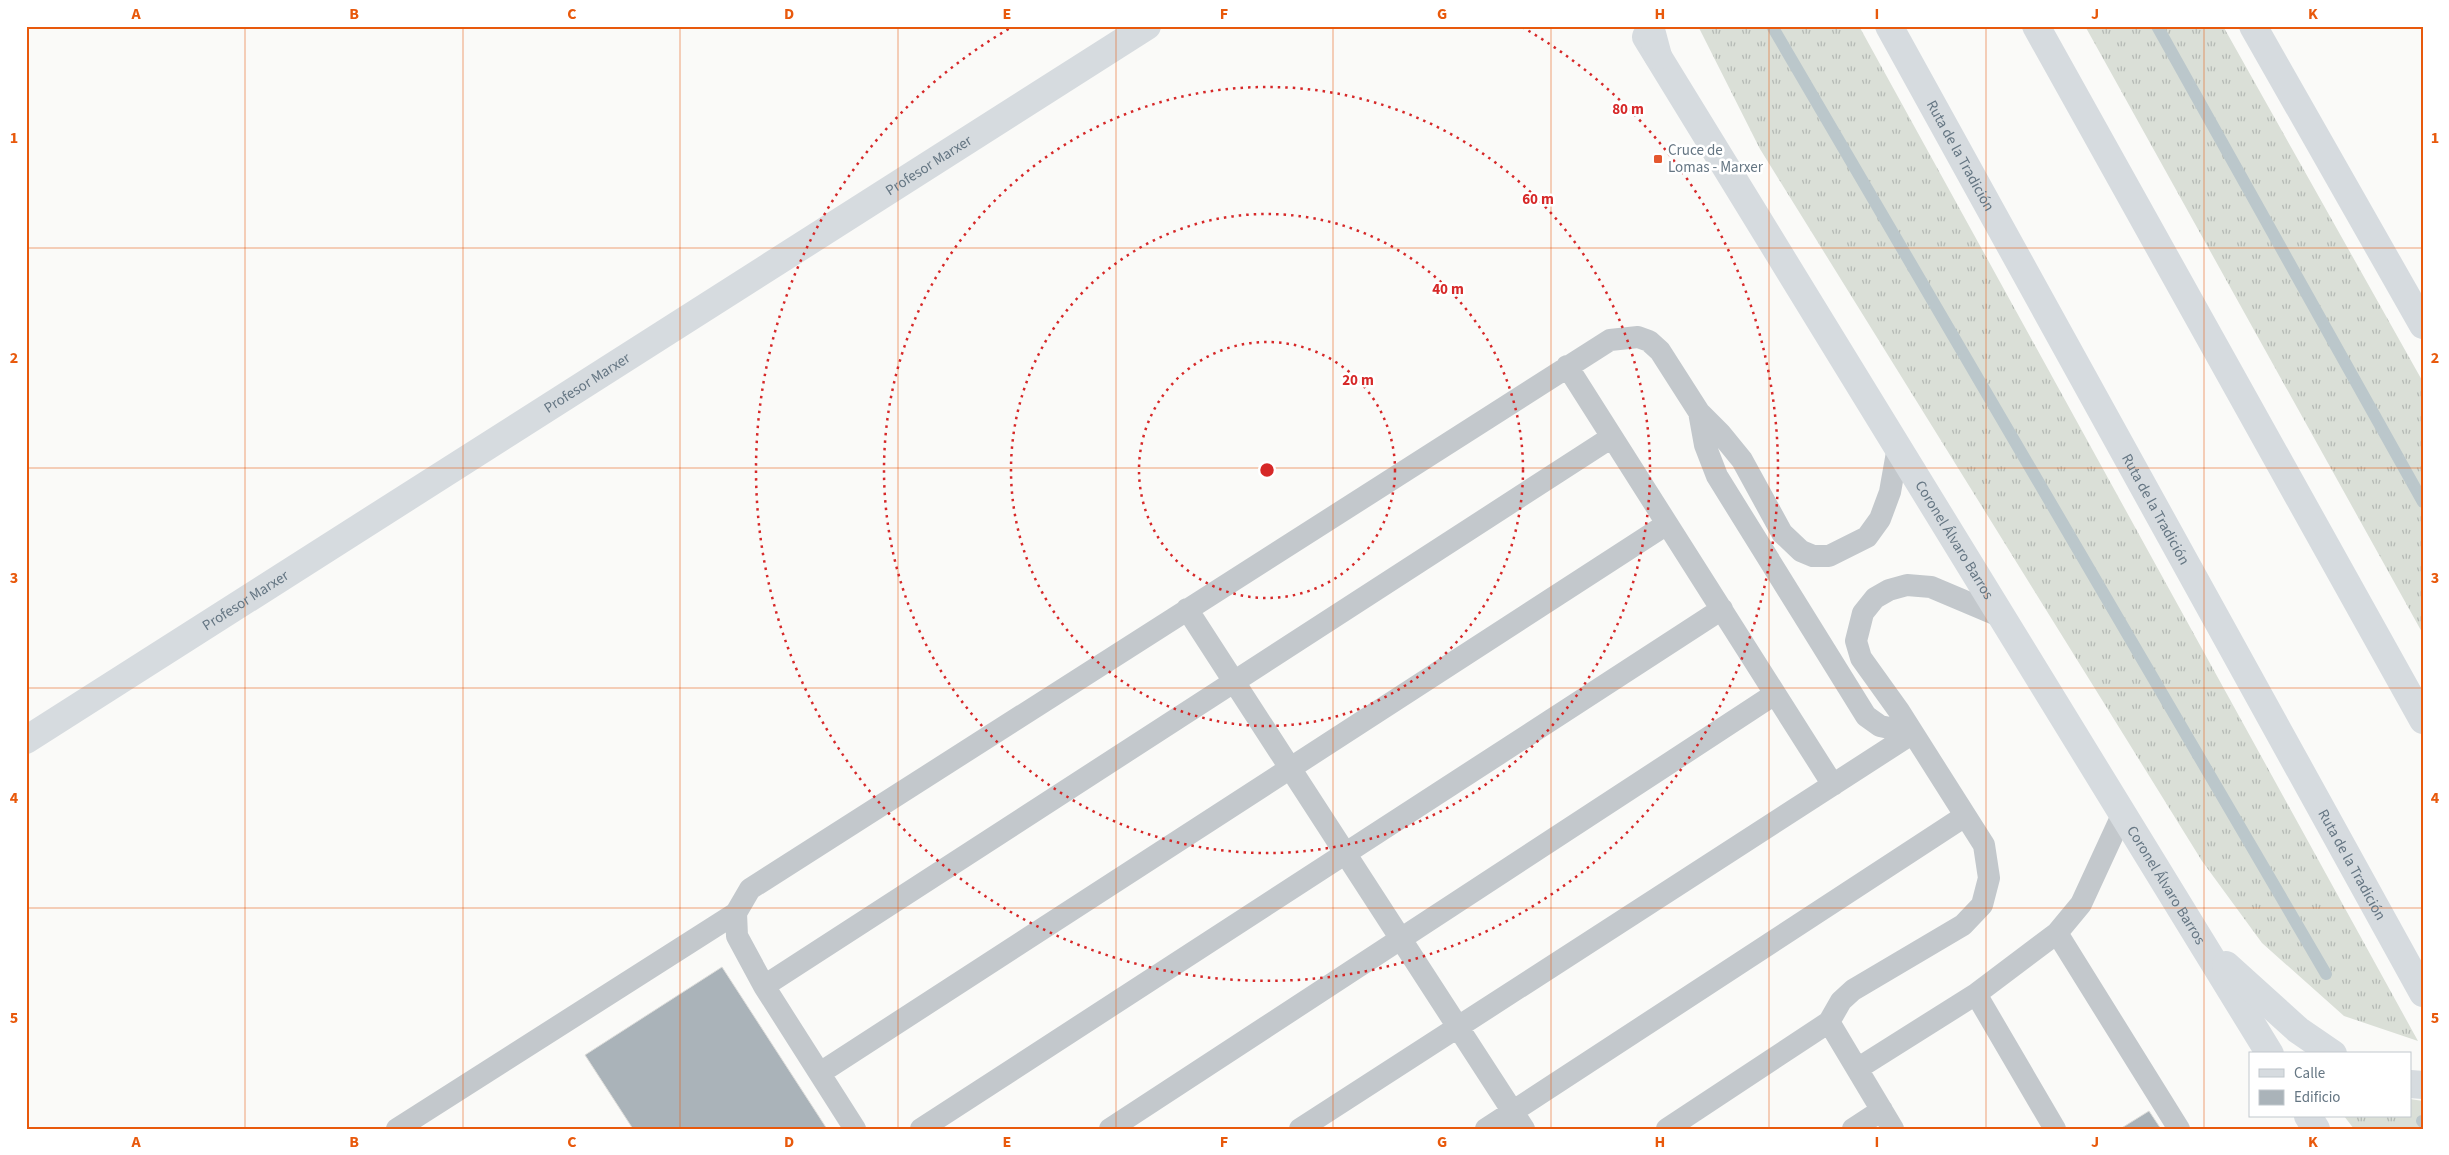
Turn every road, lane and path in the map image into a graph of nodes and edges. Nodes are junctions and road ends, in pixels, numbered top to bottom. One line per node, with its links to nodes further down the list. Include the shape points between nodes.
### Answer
1 (1147, 26): 21 (main road, Profesor Marxer)
2 (1639, 26): 7 (main road, Coronel Álvaro Barros)
3 (1650, 26): 7 (main road)
4 (1889, 26): 32 (main road, Ruta de la Tradición)
5 (2036, 26): 19 (main road)
6 (2253, 26): 8 (main road)
7 (1658, 56): 12 (main road, Coronel Álvaro Barros)
8 (2423, 325)
9 (1567, 366): 10 (lane, via 1610,340 1638,336 1660,351); 11 (lane); 14 (lane)
10 (1699, 412): 12 (lane, via 1742,460 1782,533 1800,551 1813,556 1829,556 1867,537 1880,519 1890,492); 20 (lane, via 1705,445 1717,476 1866,716 1880,726)
11 (1612, 437): 13 (lane); 17 (lane)
12 (1898, 447): 16 (main road, Coronel Álvaro Barros)
13 (1667, 524): 15 (lane); 22 (lane)
14 (1186, 609): 17 (lane); 27 (lane, via 750,889)
15 (1722, 609): 18 (lane); 26 (lane)
16 (2002, 617): 20 (lane, via 1931,587 1907,585 1875,598 1863,613 1856,641 1861,658); 24 (main road, Coronel Álvaro Barros)
17 (1234, 682): 22 (lane); 31 (lane)
18 (1775, 694): 23 (lane); 29 (lane)
19 (2423, 720)
20 (1913, 734): 23 (lane); 25 (lane)
21 (26, 740)
22 (1290, 768): 26 (lane); 39 (lane)
23 (1833, 785): 35 (lane)
24 (2123, 813): 28 (lane, via 2081,904); 30 (main road, Coronel Álvaro Barros)
25 (1966, 816): 34 (lane, via 1984,846 1990,878 1982,905 1962,925 1853,990); 42 (lane)
26 (1345, 853): 29 (lane); 45 (lane)
27 (736, 914): 31 (lane, via 737,936); 43 (lane)
28 (2057, 933): 33 (lane); 52 (lane)
29 (1400, 939): 35 (lane); 46 (lane)
30 (2203, 943): 36 (main road, Coronel Álvaro Barros); 37 (main road, via 2298,1030)
31 (764, 986): 39 (lane)
32 (2423, 992)
33 (1976, 994): 38 (lane); 51 (lane)
34 (1829, 1022): 38 (lane); 49 (lane)
35 (1458, 1027): 42 (lane); 47 (lane)
36 (2269, 1052)
37 (2330, 1052)
38 (1857, 1069): 41 (lane)
39 (820, 1073): 44 (lane)
40 (2309, 1118): 53 (main road)
41 (1888, 1119): 50 (lane)
42 (1519, 1120): 48 (lane)
43 (397, 1129)
44 (855, 1129)
45 (921, 1129)
46 (1110, 1129)
47 (1300, 1129)
48 (1486, 1129)
49 (1667, 1129)
50 (1853, 1129)
51 (2055, 1129)
52 (2178, 1129)
53 (2316, 1129)

